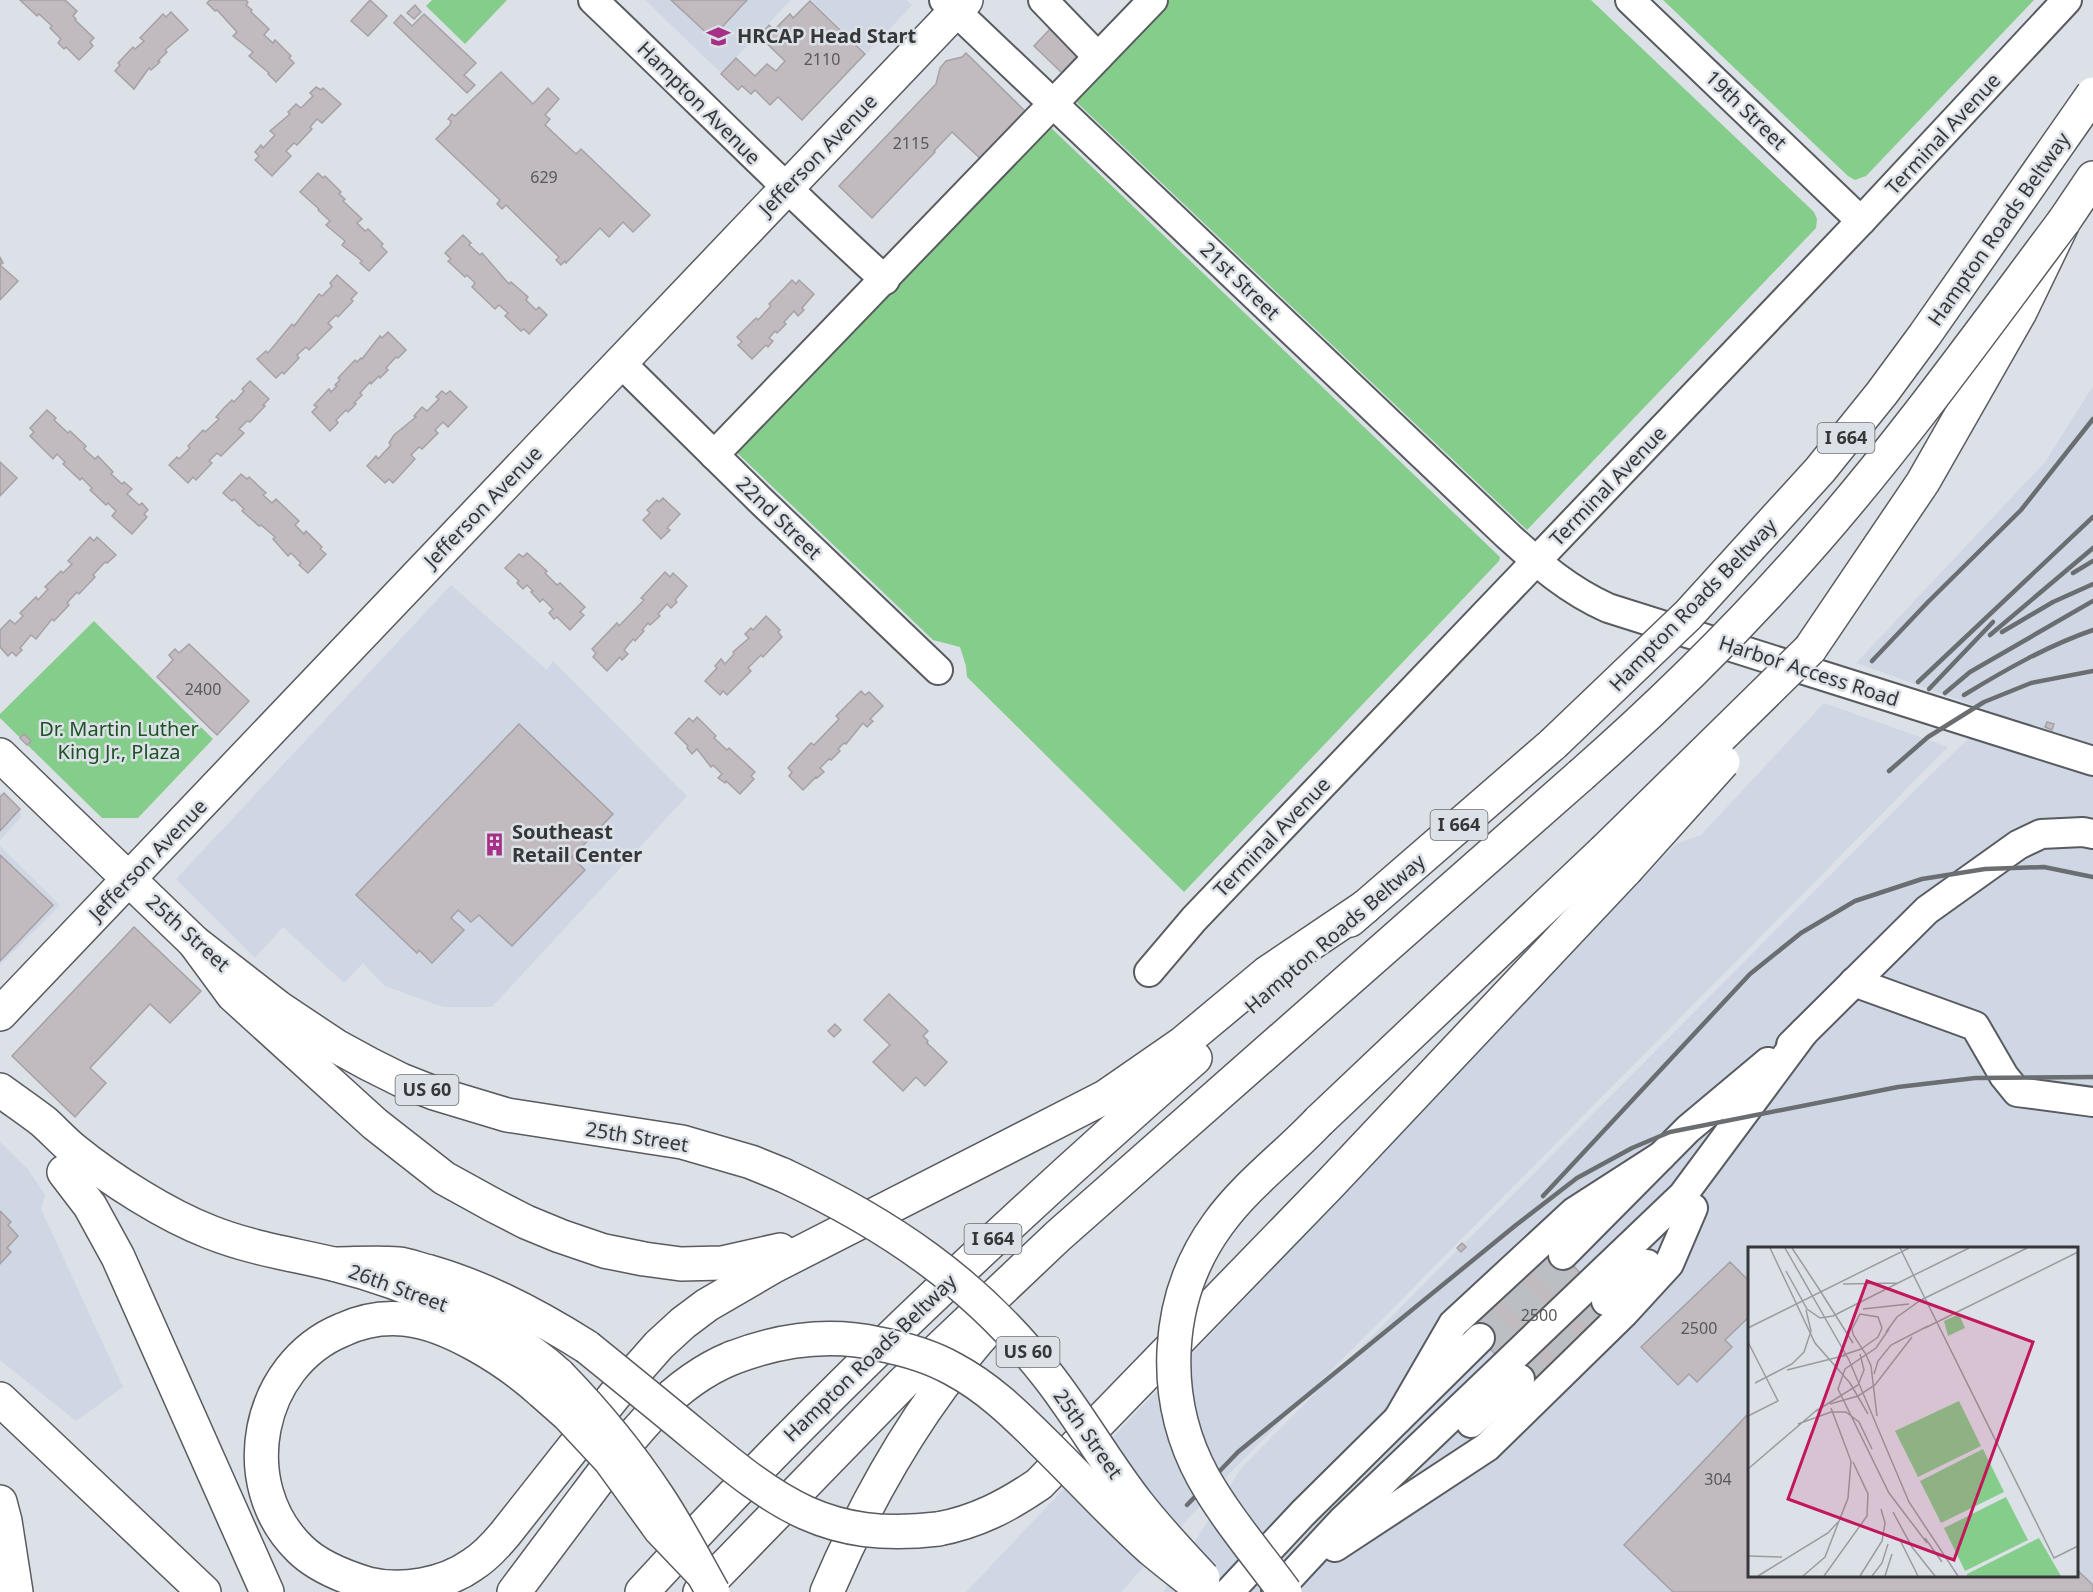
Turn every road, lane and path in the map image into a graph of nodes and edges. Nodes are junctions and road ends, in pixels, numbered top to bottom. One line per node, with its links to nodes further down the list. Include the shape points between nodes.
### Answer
1 (594, 0): 11 (street, Hampton Avenue)
2 (1043, 0): 7 (street)
3 (1153, 0): 7 (street)
4 (1630, 0): 12 (street, 19th Street)
5 (2067, 0): 12 (street, Terminal Avenue)
6 (955, 4): 9 (street, 21st Street); 11 (main road, Jefferson Avenue)
7 (1098, 57): 9 (street)
8 (2093, 94): 24 (main road, Hampton Roads Beltway / I 664, bridge, via 1924,336 1820,470 1688,615 1553,744)
9 (1054, 103): 14 (street); 17 (street, 21st Street)
10 (2093, 178): 13 (main road, I 664)
11 (786, 189): 14 (street, Hampton Avenue); 15 (main road, Jefferson Avenue)
12 (1861, 220): 17 (street, Terminal Avenue)
13 (2064, 221): 22 (main road, bridge, via 2020,312 1923,482 1810,649); 34 (main road, I 664, bridge, via 1917,417 1815,541 1684,680)
14 (885, 280): 16 (street)
15 (621, 363): 16 (street, 22nd Street); 23 (main road, Jefferson Avenue)
16 (714, 455): 18 (street, 22nd Street)
17 (1536, 561): 20 (street, Harbor Access Road, via 1583,597 1608,608); 26 (street, Terminal Avenue)
18 (938, 670)
19 (0, 755): 23 (main road, 25th Street / US 60)
20 (2093, 761)
21 (2093, 834): 27 (street, via 2041,834 2018,845 1927,910)
22 (1615, 861): 37 (main road, bridge, via 1329,1185 1045,1478 1021,1496 967,1522 908,1532 867,1530 836,1524 790,1506 728,1462 588,1347 510,1303 477,1288 399,1264); 57 (main road, bridge, via 1319,1121 1240,1197 1200,1253 1187,1282 1174,1339 1173,1368 1183,1427 1193,1458 1218,1501)
23 (129, 880): 25 (main road, 25th Street / US 60); 28 (main road, Jefferson Avenue)
24 (1365, 907): 36 (main road, via 1267,973 1183,1043 1105,1097); 50 (main road, Hampton Roads Beltway / I 664, via 984,1247 800,1425)
25 (194, 942): 36 (main road, via 233,995 375,1124 444,1178 526,1222 604,1251 681,1264 743,1259); 53 (main road, 25th Street / US 60, bridge, via 309,1029 400,1080 507,1114 682,1142 751,1162 855,1210 942,1269 1001,1322 1048,1376 1162,1535)
26 (1149, 972)
27 (1854, 982): 29 (street); 32 (street, via 1975,1026 2017,1092)
28 (0, 1014)
29 (1804, 1032): 33 (street); 33 (street, via 1711,1124 1671,1182 1571,1263); 35 (street, via 1760,1115); 56 (street, via 1683,1195 1343,1520)
30 (0, 1090): 37 (main road, 26th Street, via 114,1179 208,1232 242,1244)
31 (0, 1096): 48 (main road, via 90,1206 118,1257)
32 (2093, 1102)
33 (1661, 1156): 42 (street, via 1574,1212 1453,1324)
34 (1125, 1177): 45 (main road, I 664, via 903,1383); 51 (main road, via 1070,1247 982,1335 915,1424 862,1515)
35 (1693, 1208): 38 (street, via 1657,1255); 44 (street, via 1669,1264 1487,1447)
36 (833, 1234): 40 (main road, via 730,1290 683,1323 643,1361 505,1534 471,1566 416,1586 375,1586 320,1563 301,1550 272,1509 260,1463 266,1417 287,1373 312,1346 330,1334 375,1319 405,1319 437,1327 486,1350 529,1380)
37 (334, 1264): 40 (main road, 26th Street, via 450,1306 544,1361)
38 (1606, 1301)
39 (1520, 1379): 44 (street)
40 (551, 1384): 45 (main road, bridge, via 575,1423 610,1460)
41 (0, 1399): 47 (main road)
42 (1398, 1419): 54 (street); 55 (street, via 1487,1345)
43 (0, 1502): 46 (main road)
44 (1335, 1547): 58 (street)
45 (705, 1586)
46 (16, 1592)
47 (204, 1592)
48 (267, 1592)
49 (514, 1592): 52 (main road, bridge, via 652,1414 690,1381 732,1358 763,1348 841,1339 909,1351 974,1382 1011,1411 1151,1549)
50 (642, 1592)
51 (827, 1592)
52 (1205, 1592)
53 (1217, 1592)
54 (1229, 1592)
55 (1252, 1592)
56 (1276, 1592)
57 (1285, 1592)
58 (1294, 1592)

